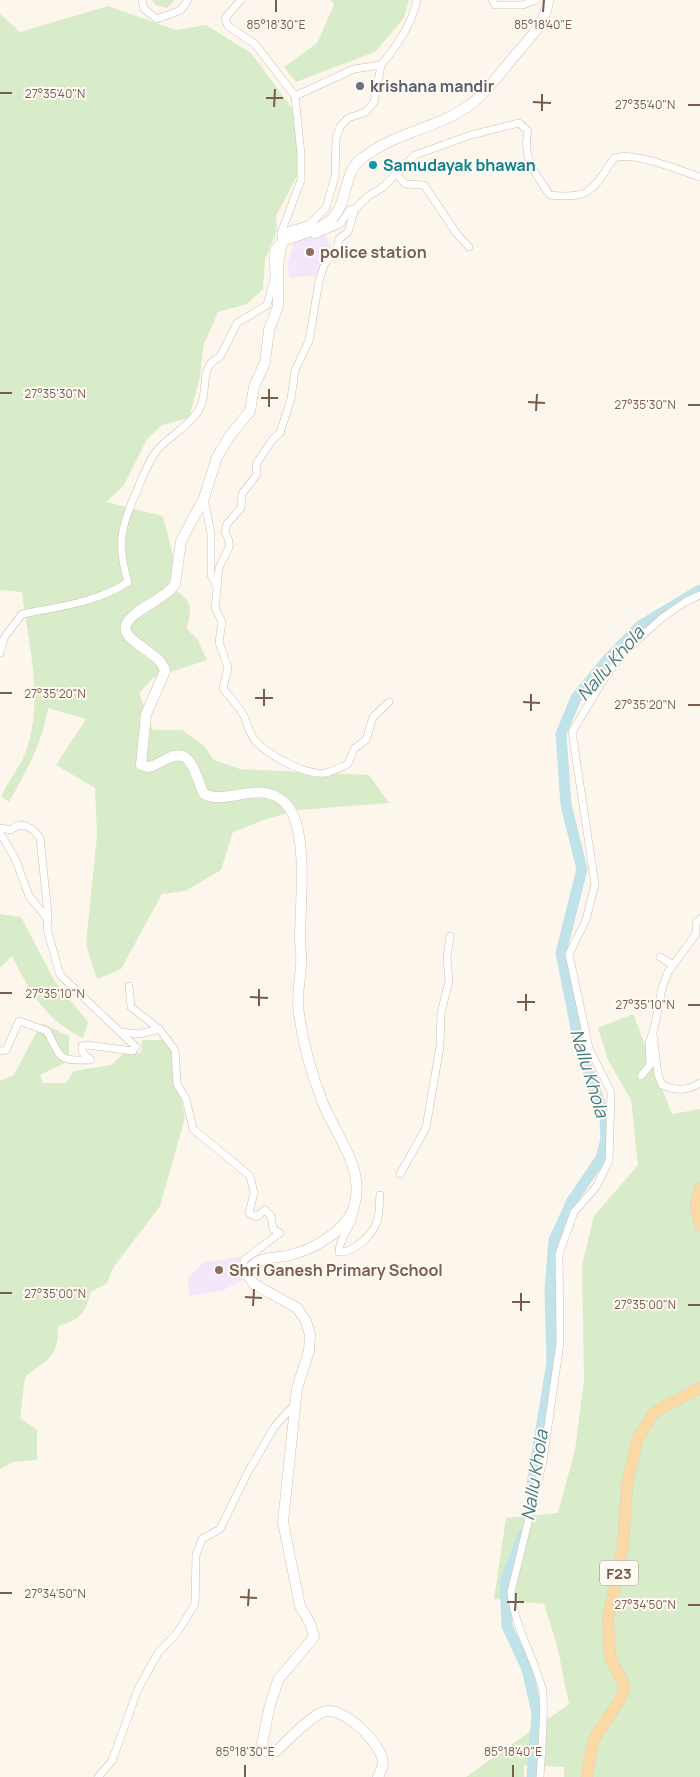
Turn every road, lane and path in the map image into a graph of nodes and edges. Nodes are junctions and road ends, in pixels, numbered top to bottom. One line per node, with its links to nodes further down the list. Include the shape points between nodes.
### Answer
1 (142, 0): 2 (street, via 144,9 157,19 181,10)
2 (188, 0)
3 (241, 0): 10 (street, via 225,18 228,26 255,44)
4 (417, 0): 9 (street, via 408,26)
5 (492, 0): 8 (street, via 495,5)
6 (536, 0): 8 (street, via 523,6)
7 (548, 0): 14 (main road, via 543,21 479,97 445,119 398,136 370,152 353,169 332,218)
8 (504, 2)
9 (381, 65): 10 (street, via 354,69); 15 (street, via 374,102 366,112 348,118 340,127 336,138 335,177 326,208 310,224)
10 (296, 96): 15 (street, via 300,180)
11 (396, 173): 12 (street, via 415,155 427,150 519,123 528,131 525,146 534,172 550,195 571,198 592,190 614,158 619,156); 13 (street); 16 (street, via 405,184 424,185 457,234)
12 (700, 177)
13 (356, 209): 14 (street, via 350,210 340,224 312,236); 18 (street, via 348,232 339,239 337,248 325,263 309,341 295,370 291,399 280,433 256,464 257,474 242,494 241,508 227,524 225,532 229,538 229,549 222,561)
14 (302, 234): 15 (main road)
15 (281, 237): 17 (main road, via 278,306 269,330 265,362 254,387 250,411 223,446); 20 (street, via 272,257 274,277 267,305 237,322 220,357 211,360 207,369 200,408 158,449 147,468 125,518 121,538 121,558 128,582 116,591 22,614 4,638)
16 (470, 247)
17 (204, 498): 18 (street, via 211,534 211,575); 40 (main road, via 181,542 175,585 134,615 124,628 132,640 159,660 165,671 146,714 140,762 148,767 172,756 186,757 191,761 204,794 216,797 260,792 282,800 293,815 302,872 302,964 297,992 300,1024 305,1052 322,1100 356,1174)
18 (217, 586): 21 (street, via 215,608 223,630 219,642 228,668 223,688 261,747 294,767 314,773 327,772 348,764 354,749 366,740 373,717)
19 (700, 595): 47 (street, via 662,618 624,652 572,732 594,884 586,920 569,954 589,1048 611,1092 609,1161 596,1187 574,1212 559,1254 560,1343 543,1461 511,1592 520,1632 543,1690)
20 (0, 653)
21 (389, 702)
22 (0, 828): 24 (street, via 11,830 16,826 27,826 40,838)
23 (0, 833): 24 (street, via 15,858 29,896)
24 (47, 918): 32 (street, via 48,936 60,975)
25 (700, 919): 26 (street, via 696,923)
26 (698, 932): 29 (street)
27 (450, 936): 37 (street, via 447,958 449,981 441,1013 440,1046 426,1128)
28 (660, 957): 29 (street)
29 (673, 965): 33 (street, via 662,988)
30 (129, 986): 31 (street, via 131,1007)
31 (159, 1029): 32 (street, via 139,1034); 42 (street, via 175,1050 177,1084 186,1099 193,1130 250,1176 254,1194 249,1213 256,1217 265,1210 272,1216 273,1229 280,1233 244,1260 243,1267)
32 (120, 1032): 34 (street, via 136,1047 133,1051 88,1044 82,1046 82,1052 91,1060 67,1061 62,1059 47,1030 20,1021 6,1050)
33 (653, 1034): 35 (street, via 649,1044 650,1065); 36 (street, via 662,1085 684,1090)
34 (0, 1051)
35 (641, 1076)
36 (700, 1083)
37 (400, 1174)
38 (700, 1188): 41 (main road, via 696,1204)
39 (380, 1195): 40 (street, via 379,1220 375,1226 354,1250 339,1252 346,1230 354,1220)
40 (354, 1207): 42 (main road, via 340,1228 304,1250 257,1262)
41 (700, 1226)
42 (248, 1276): 44 (main road, via 254,1284 297,1308 306,1321 310,1350)
43 (700, 1388): 48 (main road, F23, via 654,1412 637,1440 627,1485 623,1545 608,1619 610,1657 625,1687 622,1697 596,1736)
44 (295, 1404): 45 (street, via 275,1426 220,1529 202,1539 196,1555 195,1604 177,1633 158,1653 138,1689 112,1761); 46 (main road, via 283,1522 300,1606 314,1637 278,1680 262,1744 266,1750 276,1750 315,1716 326,1711 337,1712 361,1728 377,1747 383,1762)
45 (98, 1777)
46 (378, 1777)
47 (540, 1777)
48 (587, 1777)

